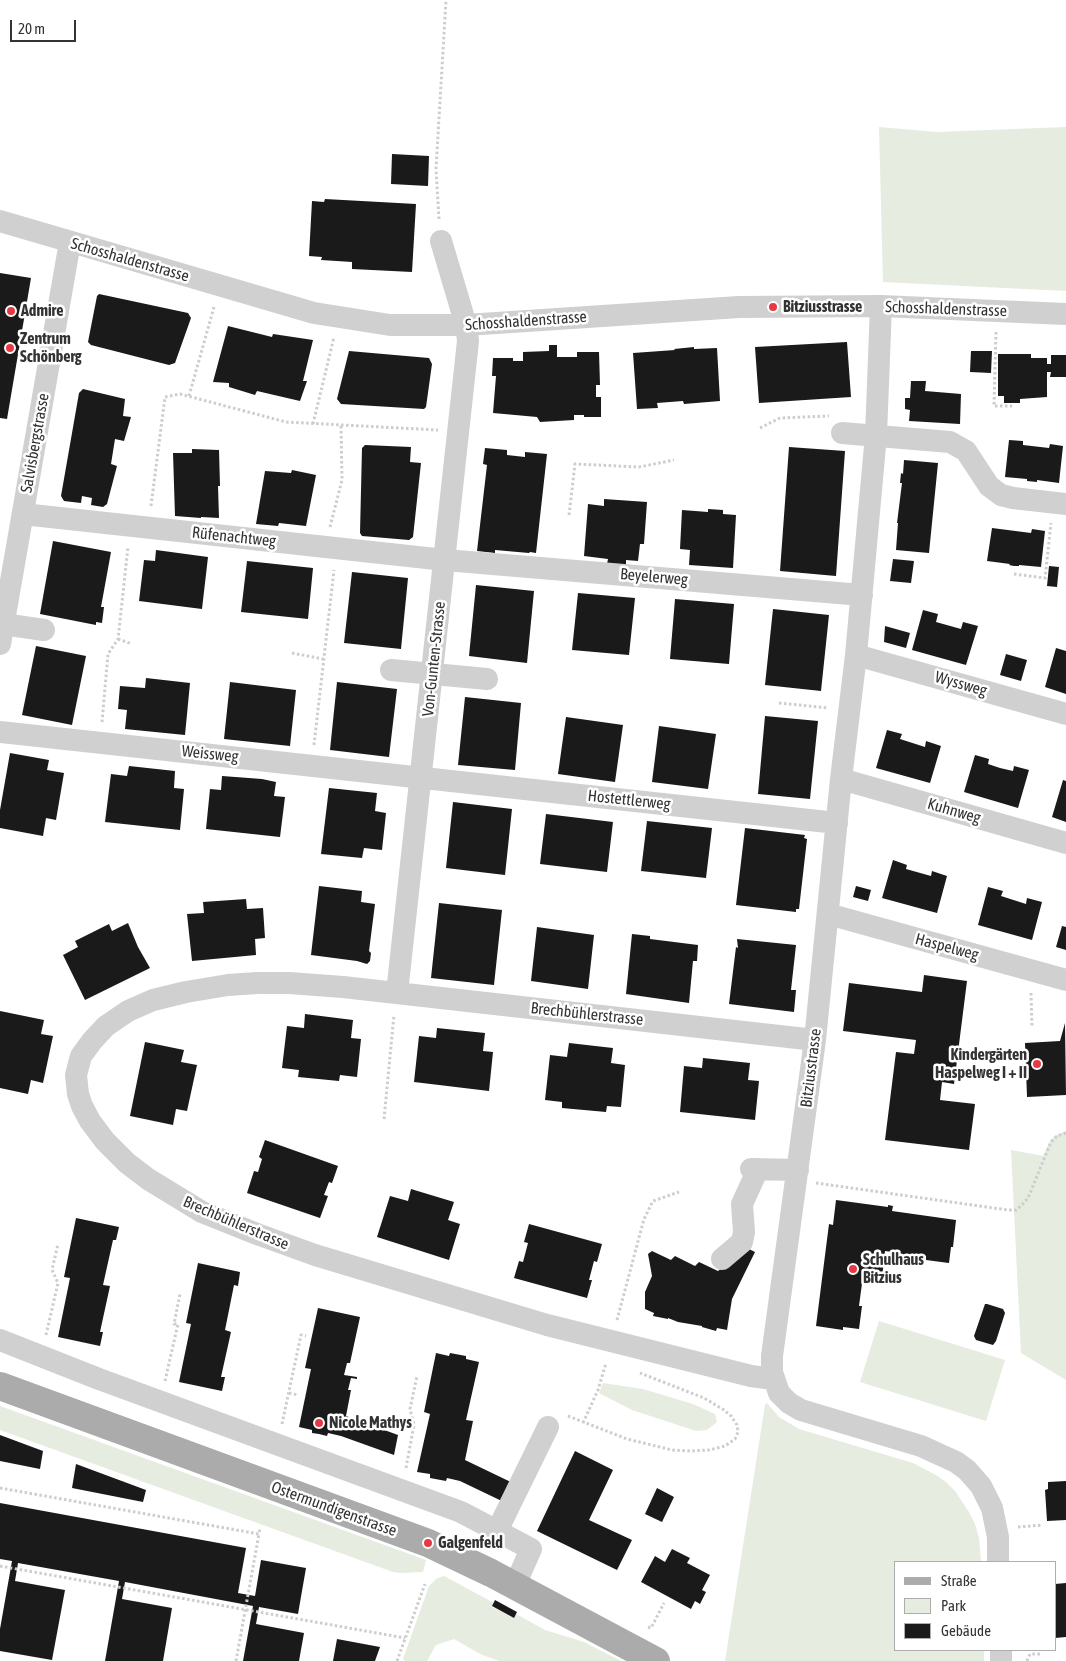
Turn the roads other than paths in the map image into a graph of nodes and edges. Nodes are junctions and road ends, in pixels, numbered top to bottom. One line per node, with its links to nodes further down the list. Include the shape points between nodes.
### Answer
1 (0, 221): 2 (street, Schosshaldenstrasse)
2 (70, 242): 6 (street, Schosshaldenstrasse, via 314,313 390,325); 10 (street, Salvisbergstrasse)
3 (441, 242): 6 (street, Von-Gunten-Strasse)
4 (882, 306): 5 (street, Schosshaldenstrasse); 6 (street, Schosshaldenstrasse, via 739,307); 8 (street, Bitziusstrasse)
5 (1066, 314)
6 (466, 325): 11 (street, Von-Gunten-Strasse, via 468,341)
7 (838, 424): 8 (street)
8 (876, 435): 9 (street, via 950,442 966,451 988,486 1001,495); 12 (street, Bitziusstrasse)
9 (1059, 503)
10 (23, 514): 11 (street, Rüfenachtweg); 14 (street, Salvisbergstrasse)
11 (446, 560): 12 (street, Beyelerweg); 17 (street, Von-Gunten-Strasse)
12 (862, 595): 15 (street, Bitziusstrasse)
13 (44, 630): 14 (street)
14 (2, 634)
15 (856, 655): 19 (street, Wyssweg); 22 (street, Bitziusstrasse)
16 (391, 670): 17 (street)
17 (433, 674): 18 (street); 21 (street, Von-Gunten-Strasse)
18 (488, 678)
19 (1066, 714)
20 (0, 732): 21 (street, Weissweg)
21 (421, 778): 23 (street, Hostettlerweg); 27 (street, Von-Gunten-Strasse)
22 (841, 779): 23 (street, Bitziusstrasse); 24 (street, Kuhnweg)
23 (837, 823): 25 (street, Bitziusstrasse)
24 (1066, 843)
25 (828, 914): 26 (street, Haspelweg); 28 (street, Bitziusstrasse)
26 (1066, 980)
27 (396, 1001): 28 (street, Brechbühlerstrasse); 32 (street, Brechbühlerstrasse, via 315,984 257,983 204,988 153,1000 117,1018 92,1041 81,1056 77,1069 78,1094 97,1131 126,1163 188,1204 220,1219 316,1255 547,1325)
28 (815, 1040): 29 (street, Bitziusstrasse)
29 (804, 1176): 30 (street, via 754,1169 742,1204 742,1242); 32 (street, Bitziusstrasse, via 772,1356)
30 (722, 1259)
31 (0, 1340): 35 (street, via 99,1380 461,1512)
32 (773, 1379): 36 (street, Bitziusstrasse, via 782,1397 800,1410 920,1446 967,1470 981,1486 992,1508 998,1537)
33 (0, 1386): 37 (main road, Ostermundigenstrasse, via 428,1543)
34 (548, 1426): 35 (street)
35 (497, 1531): 37 (street, via 531,1549)
36 (998, 1561)
37 (514, 1585): 38 (main road, Ostermundigenstrasse)
38 (656, 1661)

